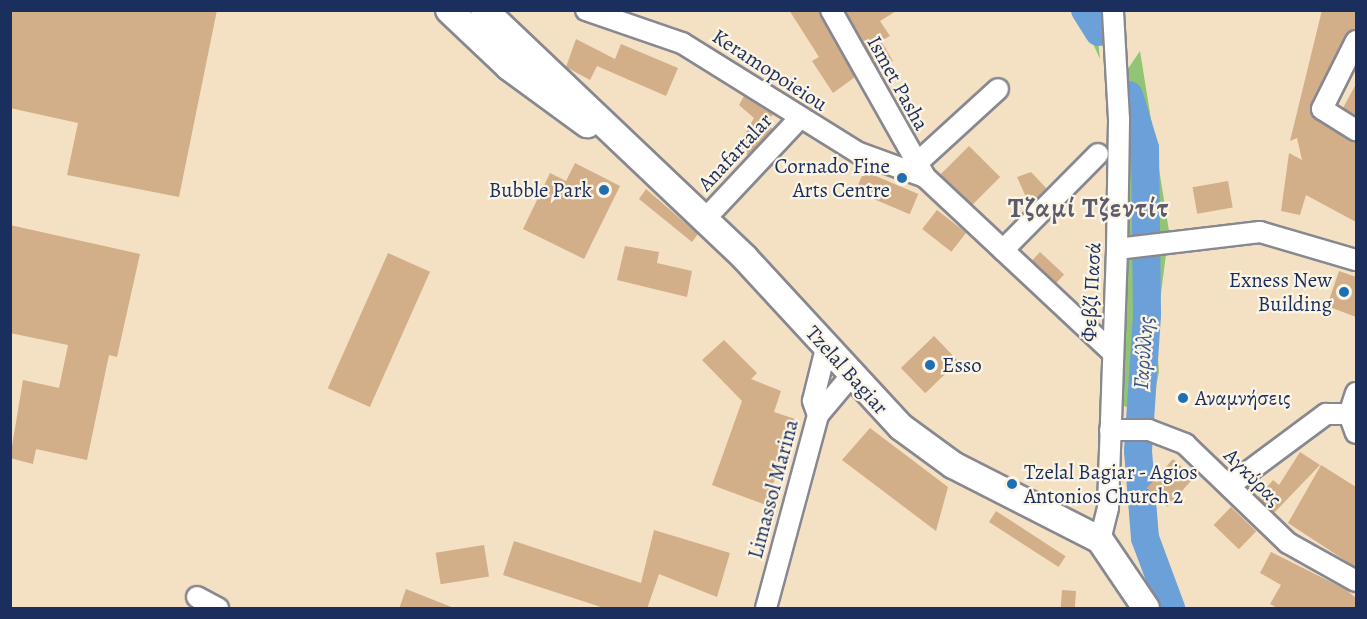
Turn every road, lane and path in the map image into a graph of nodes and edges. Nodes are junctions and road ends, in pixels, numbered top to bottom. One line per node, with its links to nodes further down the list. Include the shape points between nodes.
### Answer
1 (449, 10): 10 (main road, Tzelal Bagiar, via 509,67)
2 (484, 10): 10 (main road, Tzelal Bagiar)
3 (586, 10): 8 (street, Keramopoieiou, via 693,49)
4 (831, 10): 12 (street, Ismet Pasha)
5 (1113, 10): 14 (street, Φεβζί Πασά)
6 (1356, 40): 9 (street, via 1322,110)
7 (998, 90): 12 (street)
8 (800, 118): 12 (street, Keramopoieiou, via 859,153); 13 (street, Anafartalar)
9 (1356, 130)
10 (631, 151): 13 (main road, Tzelal Bagiar)
11 (1098, 154): 15 (street)
12 (921, 171): 15 (street)
13 (705, 219): 17 (main road, Tzelal Bagiar)
14 (1125, 248): 16 (street, via 1260,232); 18 (street, Φεβζί Πασά)
15 (1003, 250): 18 (street)
16 (1356, 260)
17 (826, 348): 19 (main road, Tzelal Bagiar); 22 (street, Limassol Marina, via 813,401)
18 (1112, 352): 23 (street, Φεβζί Πασά)
19 (850, 376): 22 (street); 26 (main road, Tzelal Bagiar, via 901,428 953,465)
20 (1356, 393): 21 (street)
21 (1349, 414): 24 (street); 25 (street, via 1326,414)
22 (818, 415): 30 (street, Limassol Marina)
23 (1116, 429): 25 (street, Αγκύρας, via 1149,430 1185,444); 26 (street, Φεβζί Πασά, via 1108,507)
24 (1356, 433)
25 (1229, 486): 27 (street, Αγκύρας, via 1288,543)
26 (1100, 540): 31 (main road)
27 (1356, 581)
28 (196, 604): 29 (street)
29 (218, 609)
30 (766, 609)
31 (1146, 609)

